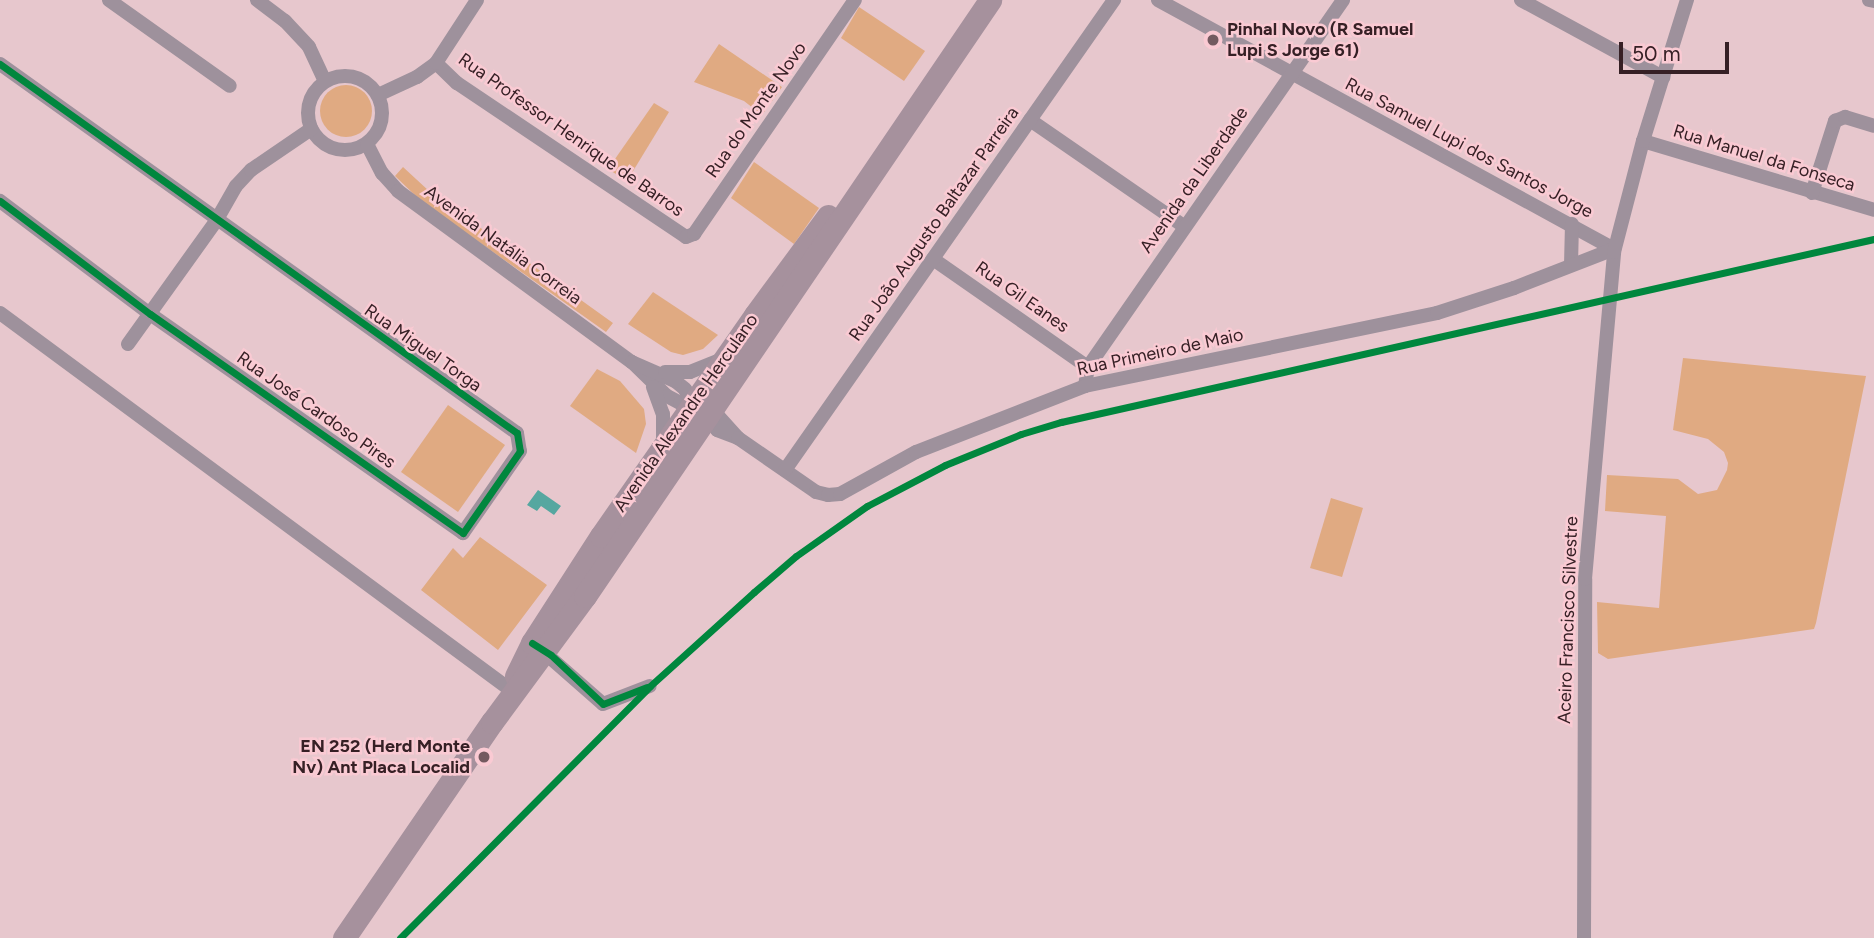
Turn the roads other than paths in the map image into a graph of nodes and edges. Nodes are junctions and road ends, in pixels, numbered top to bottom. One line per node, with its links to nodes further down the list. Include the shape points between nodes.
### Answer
1 (109, 0): 18 (street)
2 (257, 0): 17 (street, via 309,47)
3 (477, 0): 13 (street)
4 (855, 0): 32 (street, Rua do Monte Novo, via 694,234)
5 (990, 0): 21 (main road, Avenida Alexandre Herculano)
6 (1114, 0): 20 (street, Rua João Augusto Baltazar Parreira)
7 (1158, 0): 15 (street, Rua Samuel Lupi dos Santos Jorge)
8 (1343, 0): 15 (street, Avenida da Liberdade)
9 (1521, 0): 16 (street)
10 (1687, 0): 16 (street, Aceiro Francisco Silvestre)
11 (1869, 0): 12 (street)
12 (1874, 1)
13 (436, 63): 19 (street); 32 (street, Rua Professor Henrique de Barros, via 457,83)
14 (0, 64): 29 (street, Rua Miguel Torga)
15 (1291, 74): 30 (street, Rua Samuel Lupi dos Santos Jorge); 31 (street, Avenida da Liberdade)
16 (1663, 77): 24 (street, Aceiro Francisco Silvestre)
17 (325, 81): 19 (street, via 348,75 370,85); 23 (street, via 310,97)
18 (230, 86)
19 (378, 95): 25 (street, via 383,116)
20 (1030, 120): 31 (street); 34 (street, Rua João Augusto Baltazar Parreira)
21 (906, 122): 39 (main road, Avenida Alexandre Herculano, via 831,213); 43 (main road, Avenida Alexandre Herculano, via 858,199)
22 (1874, 126): 26 (street, via 1845,117 1831,126)
23 (311, 130): 25 (street, via 336,149 346,151); 29 (street, via 251,170)
24 (1643, 141): 26 (street, Rua Manuel da Fonseca); 33 (street, Aceiro Francisco Silvestre)
25 (367, 144): 41 (street, Avenida Natália Correia, via 398,191)
26 (1812, 193): 28 (street, Rua Manuel da Fonseca)
27 (0, 201): 37 (street, Rua José Cardoso Pires)
28 (1874, 210)
29 (216, 221): 37 (street); 46 (street, Rua Miguel Torga, via 517,433 520,451)
30 (1572, 224): 33 (street, Rua Samuel Lupi dos Santos Jorge); 35 (street)
31 (1185, 228): 40 (street, Avenida da Liberdade)
32 (686, 237)
33 (1614, 249): 35 (street, Rua Primeiro de Maio); 51 (street, Aceiro Francisco Silvestre, via 1585,579)
34 (933, 259): 40 (street, Rua Gil Eanes); 45 (street, Rua João Augusto Baltazar Parreira)
35 (1571, 265): 42 (street, Rua Primeiro de Maio, via 1437,313)
36 (0, 313): 49 (street)
37 (150, 314): 38 (street); 46 (street, Rua José Cardoso Pires)
38 (128, 344)
39 (726, 355): 41 (street, via 690,372); 43 (main road, Avenida Alexandre Herculano)
40 (1088, 367): 42 (street, Avenida da Liberdade)
41 (651, 372): 43 (street, Avenida Natália Correia, via 674,400); 44 (street, Avenida Natália Correia, via 661,407)
42 (1085, 386): 45 (street, Rua Primeiro de Maio, via 916,452 840,494 816,492)
43 (700, 411): 44 (main road, Avenida Alexandre Herculano); 45 (street, Rua Primeiro de Maio, via 719,417 738,438); 47 (main road, Avenida Alexandre Herculano)
44 (663, 447): 47 (main road, Avenida Alexandre Herculano)
45 (785, 470)
46 (463, 533)
47 (539, 647): 48 (street, via 603,704); 49 (main road, Avenida Alexandre Herculano)
48 (650, 686)
49 (512, 692): 50 (main road, Avenida Alexandre Herculano)
50 (344, 938)
51 (1584, 938)

